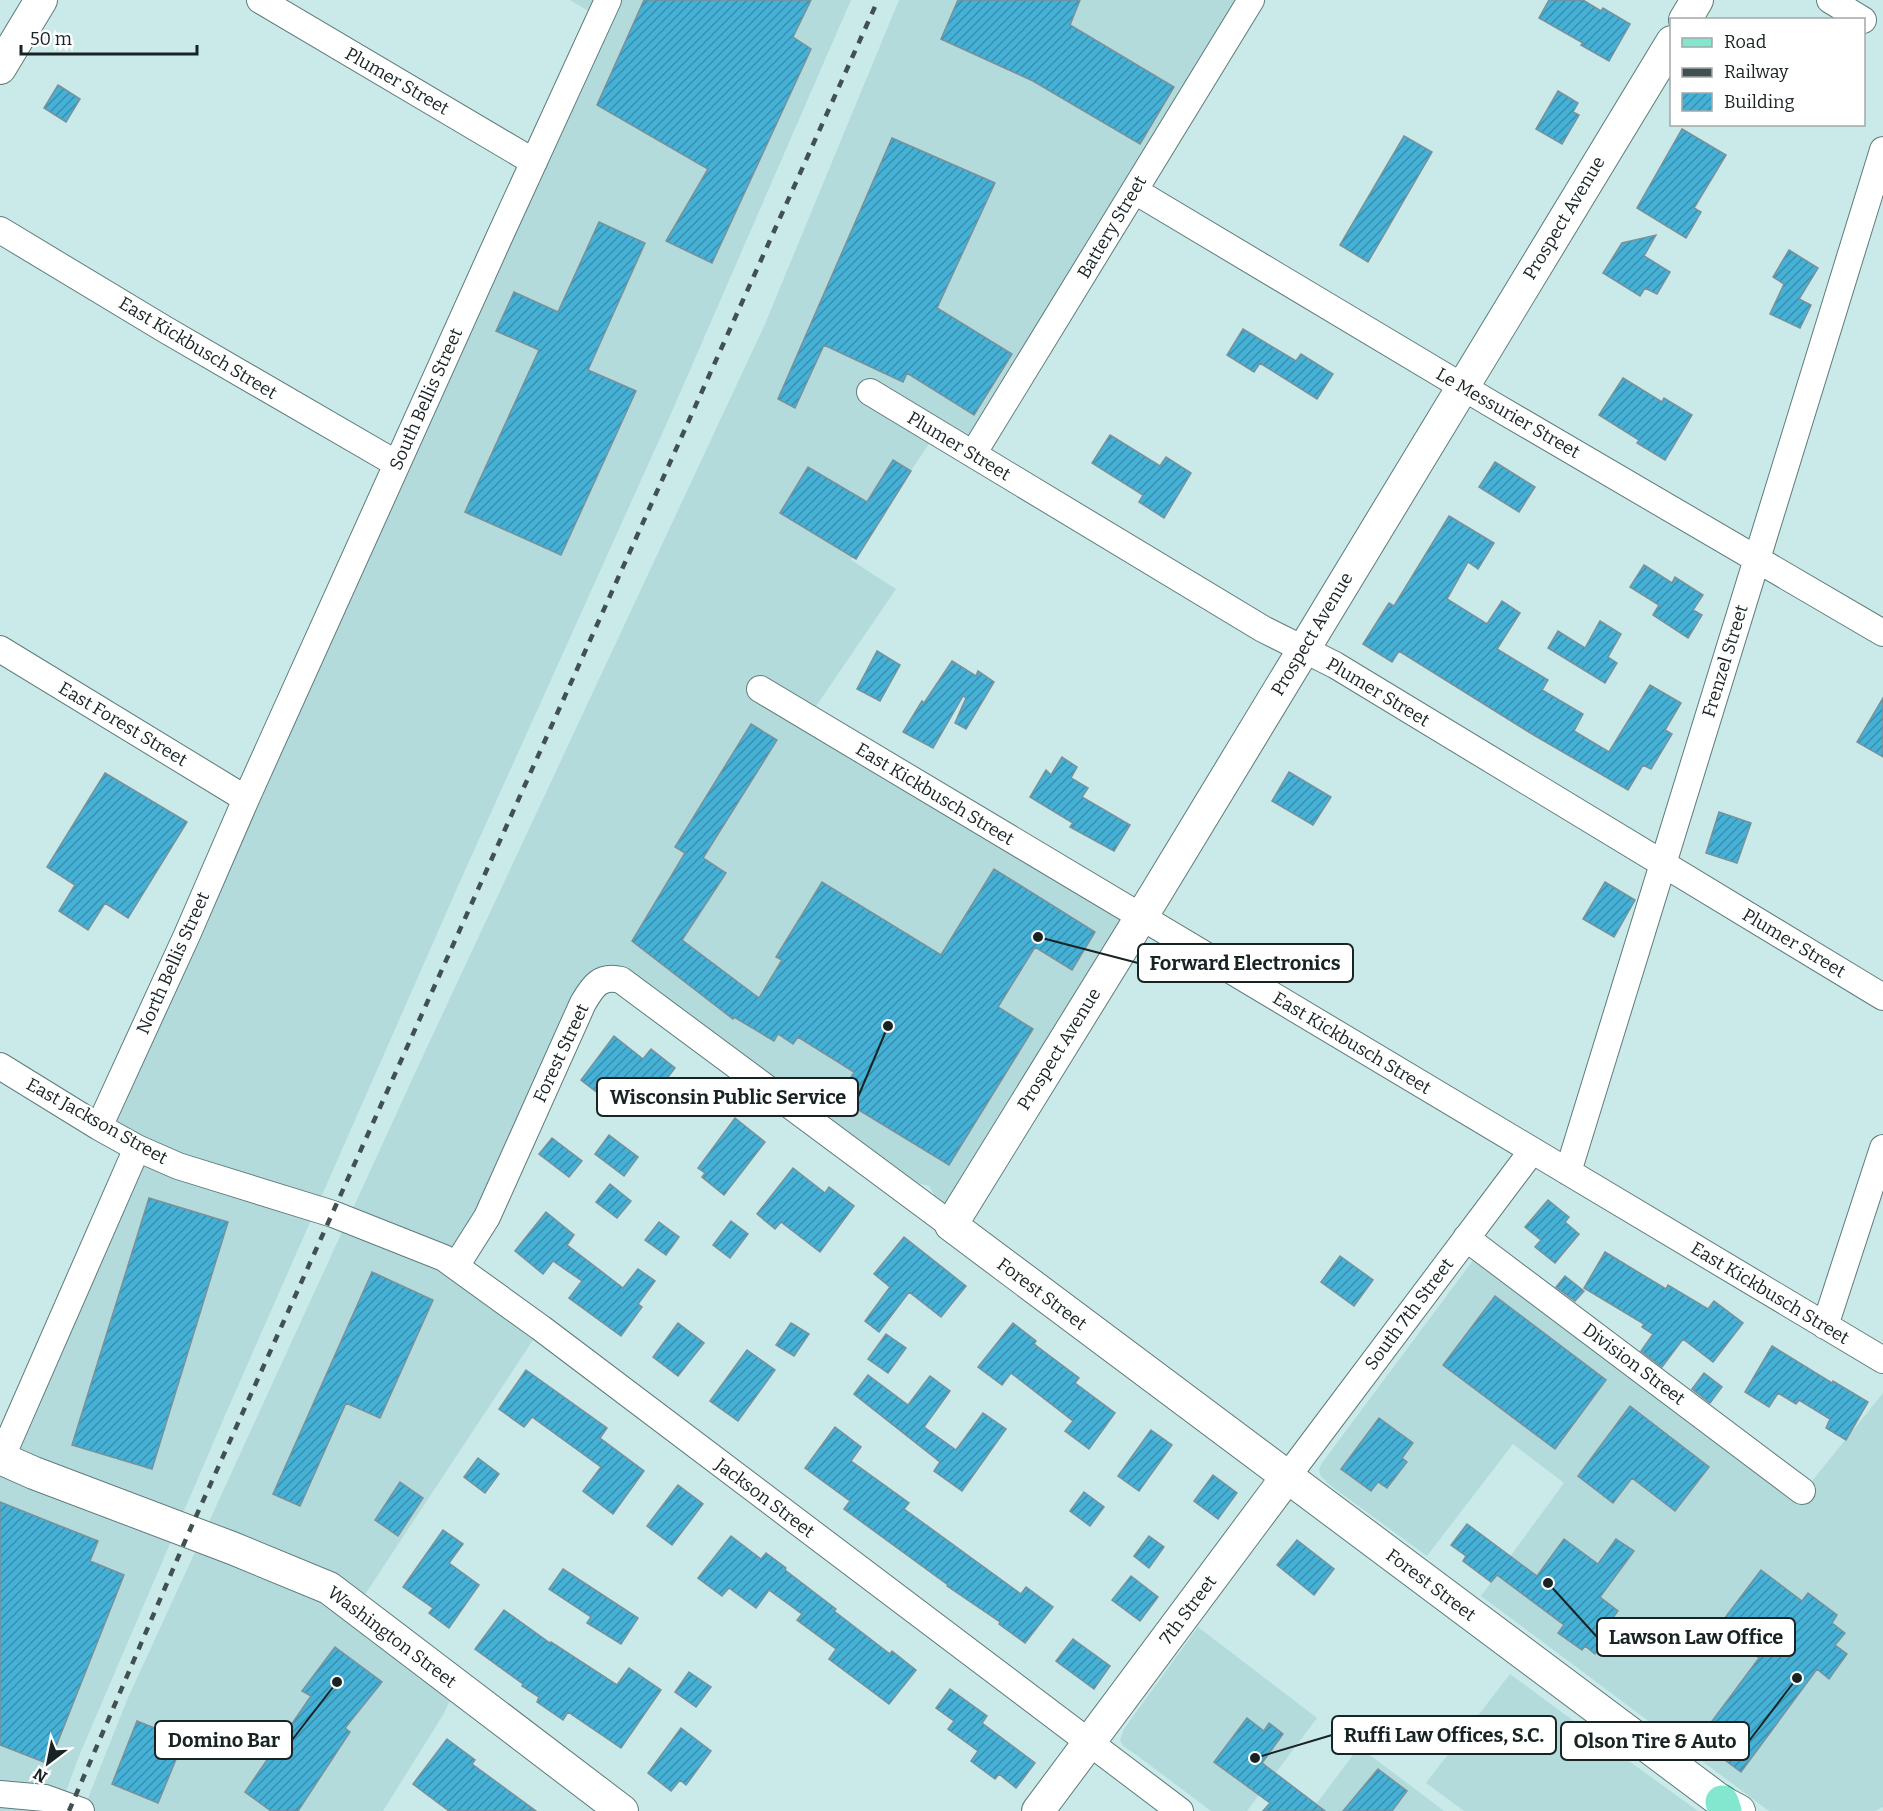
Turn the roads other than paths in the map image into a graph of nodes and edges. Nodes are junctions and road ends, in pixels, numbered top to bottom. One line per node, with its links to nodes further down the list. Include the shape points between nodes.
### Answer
1 (41, 0): 12 (street)
2 (260, 0): 14 (street, Plumer Street)
3 (608, 0): 14 (street, South Bellis Street)
4 (1251, 0): 15 (street, Battery Street)
5 (1697, 0): 7 (street)
6 (1830, 0): 8 (street)
7 (1686, 18)
8 (1860, 18)
9 (1865, 21): 10 (street)
10 (1883, 32)
11 (1670, 44): 17 (street, Prospect Avenue)
12 (0, 68)
13 (1883, 150): 21 (street, Frenzel Street)
14 (534, 162): 20 (street, South Bellis Street)
15 (1135, 191): 17 (street, Le Messurier Street); 19 (street, Battery Street)
16 (0, 230): 20 (street, East Kickbusch Street)
17 (1462, 386): 21 (street, Le Messurier Street); 24 (street, Prospect Avenue)
18 (870, 392): 19 (street, Plumer Street)
19 (973, 454): 24 (street, Plumer Street, via 1263,629)
20 (397, 464): 26 (street, South Bellis Street)
21 (1756, 559): 22 (street, Le Messurier Street); 27 (street, Frenzel Street)
22 (1883, 633)
23 (0, 649): 26 (street, East Forest Street)
24 (1304, 649): 27 (street, Plumer Street); 28 (street, Prospect Avenue)
25 (760, 689): 28 (street, East Kickbusch Street)
26 (246, 799): 31 (street, North Bellis Street)
27 (1663, 863): 29 (street, Plumer Street); 35 (street, Frenzel Street)
28 (1141, 917): 34 (street, East Kickbusch Street); 37 (street, Prospect Avenue)
29 (1883, 997)
30 (0, 1066): 31 (street, East Jackson Street)
31 (99, 1127): 32 (street, East Jackson Street)
32 (137, 1148): 36 (street, East Jackson Street, via 178,1166); 42 (street)
33 (1883, 1148): 40 (street)
34 (1532, 1151): 35 (street, East Kickbusch Street); 38 (street, South 7th Street)
35 (1568, 1172): 40 (street, East Kickbusch Street)
36 (333, 1214): 39 (street, Jackson Street)
37 (951, 1225): 39 (street, Forest Street, via 621,980 606,978 583,1003 487,1217); 43 (street, Forest Street)
38 (1466, 1238): 43 (street, South 7th Street); 44 (street, Division Street)
39 (456, 1266): 45 (street, Jackson Street)
40 (1825, 1326): 41 (street, East Kickbusch Street)
41 (1883, 1360)
42 (0, 1459): 49 (street, Washington Street, via 329,1588)
43 (1287, 1477): 45 (street, 7th Street); 47 (street, Forest Street)
44 (1802, 1491)
45 (1090, 1743): 50 (street, 7th Street); 51 (street, Jackson Street)
46 (0, 1794): 48 (street, via 45,1798)
47 (1728, 1808)
48 (81, 1811)
49 (622, 1811)
50 (1038, 1811)
51 (1180, 1811)

